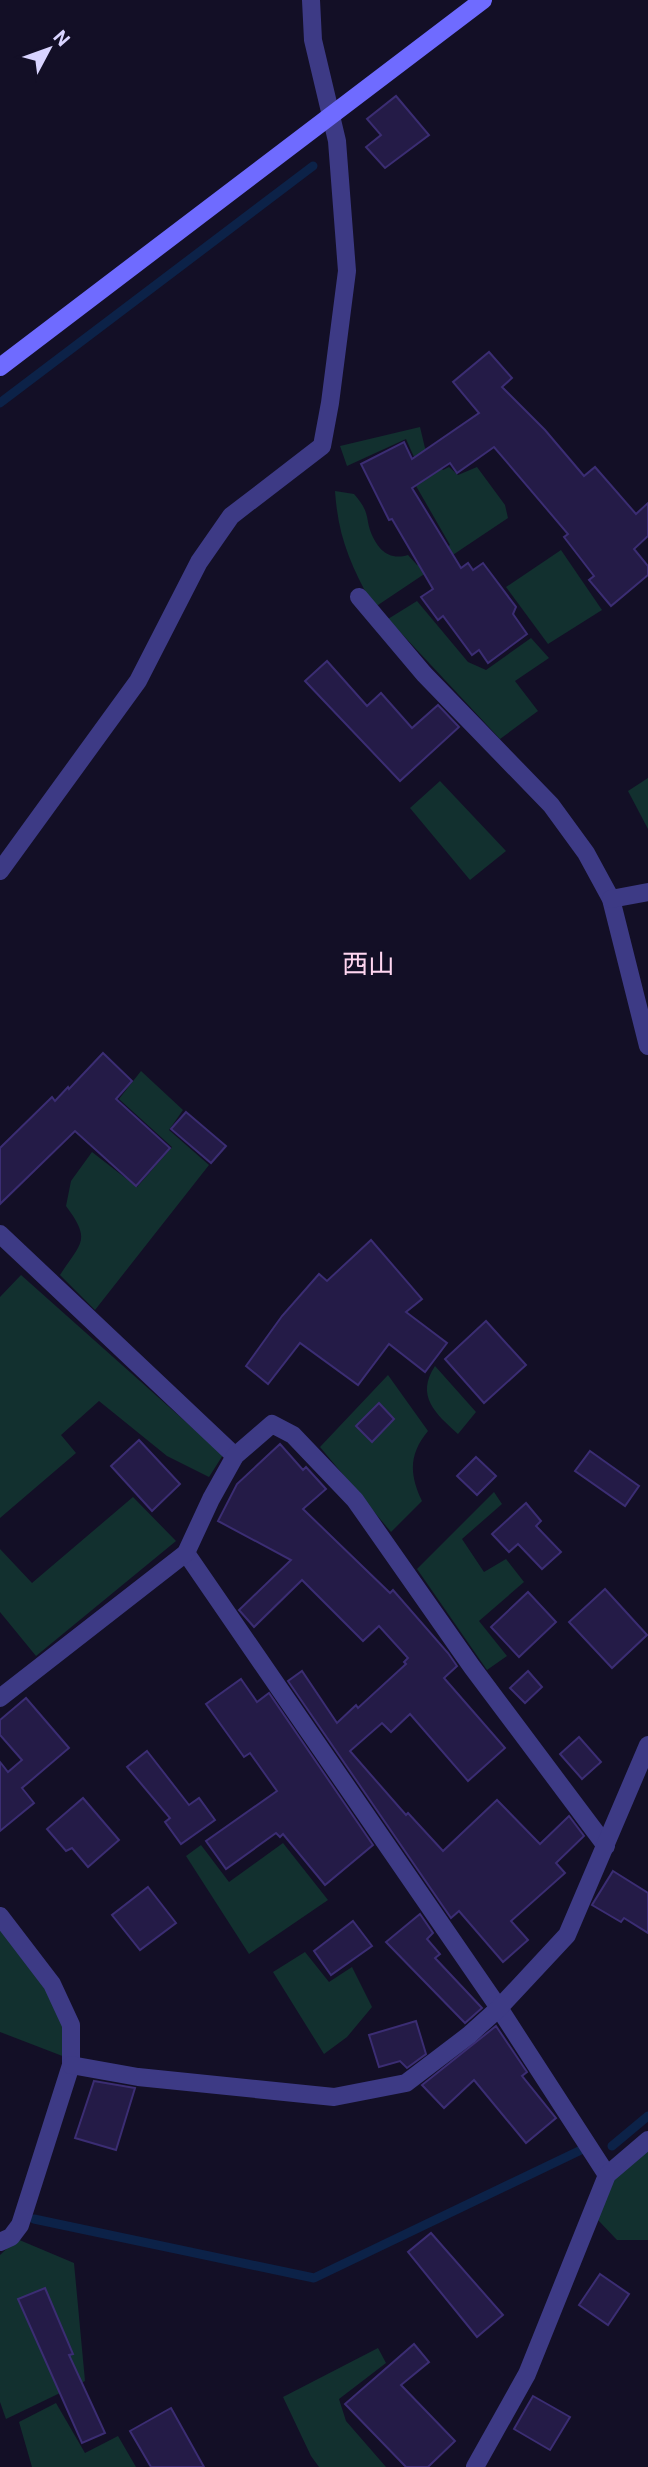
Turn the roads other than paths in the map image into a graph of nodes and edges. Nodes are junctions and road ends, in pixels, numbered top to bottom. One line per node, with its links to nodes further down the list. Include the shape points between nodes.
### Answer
1 (311, 0): 3 (street, via 313,40)
2 (483, 0): 3 (street)
3 (331, 116): 4 (street); 6 (street, via 347,271 322,446 231,516 199,562 138,681)
4 (0, 367)
5 (359, 597): 8 (street, via 424,674 551,805 586,853)
6 (0, 871)
7 (648, 892): 8 (street)
8 (611, 899): 9 (street)
9 (648, 1046)
10 (0, 1234): 11 (street)
11 (235, 1456): 12 (street); 15 (street, via 272,1424 293,1435 355,1500)
12 (186, 1553): 13 (street); 17 (street)
13 (0, 1698)
14 (648, 1745): 15 (street)
15 (606, 1846): 17 (street, via 567,1935)
16 (0, 1916): 18 (street, via 57,1994 71,2025)
17 (499, 2008): 18 (street, via 406,2083 334,2097 138,2077); 20 (street)
18 (71, 2065): 21 (street, via 20,2225)
19 (648, 2140): 20 (street)
20 (607, 2175): 22 (street, via 527,2374)
21 (0, 2242)
22 (475, 2467)

